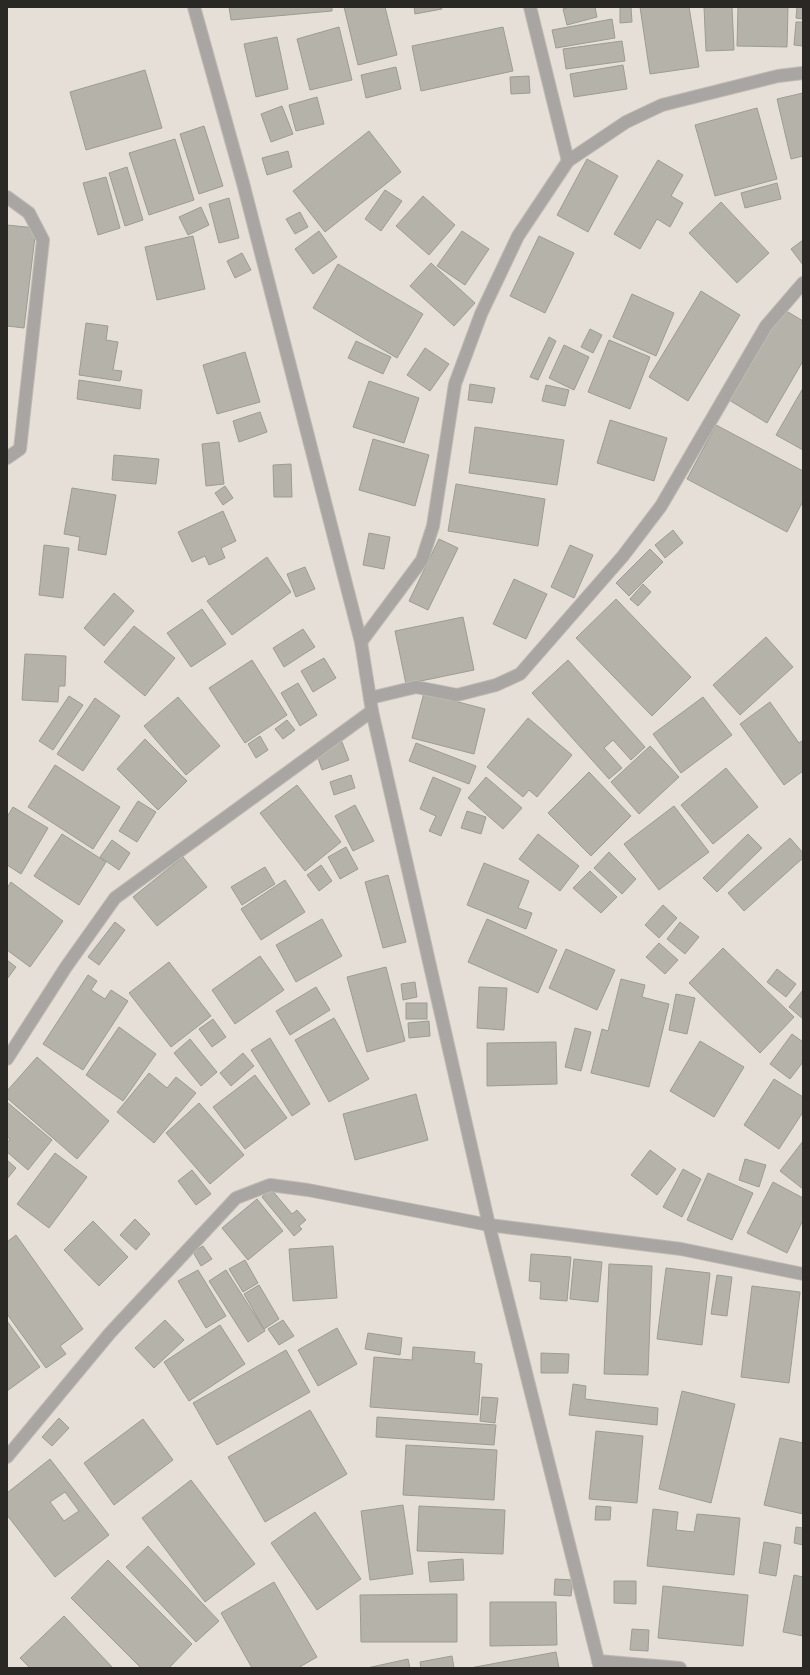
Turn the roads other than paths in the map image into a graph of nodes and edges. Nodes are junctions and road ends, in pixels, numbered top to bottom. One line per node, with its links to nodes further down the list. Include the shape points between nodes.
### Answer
1 (194, 7): 8 (street, via 243,183)
2 (530, 7): 4 (street)
3 (803, 73): 4 (street, via 778,76 662,105 626,122)
4 (568, 161): 8 (street, via 518,236 481,314 455,384 433,526 422,560)
5 (7, 196): 7 (street, via 29,213 43,240 20,449)
6 (803, 283): 9 (street, via 766,326 661,506 623,556 520,674 496,685 457,695 416,686)
7 (7, 458)
8 (361, 642): 9 (street)
9 (370, 698): 10 (street)
10 (372, 711): 11 (street, via 115,898); 12 (street)
11 (7, 1059)
12 (489, 1225): 13 (street, via 681,1249); 14 (street, via 270,1185 236,1198 110,1334); 15 (street)
13 (803, 1274)
14 (7, 1457)
15 (599, 1664): 16 (street)
16 (680, 1668)

